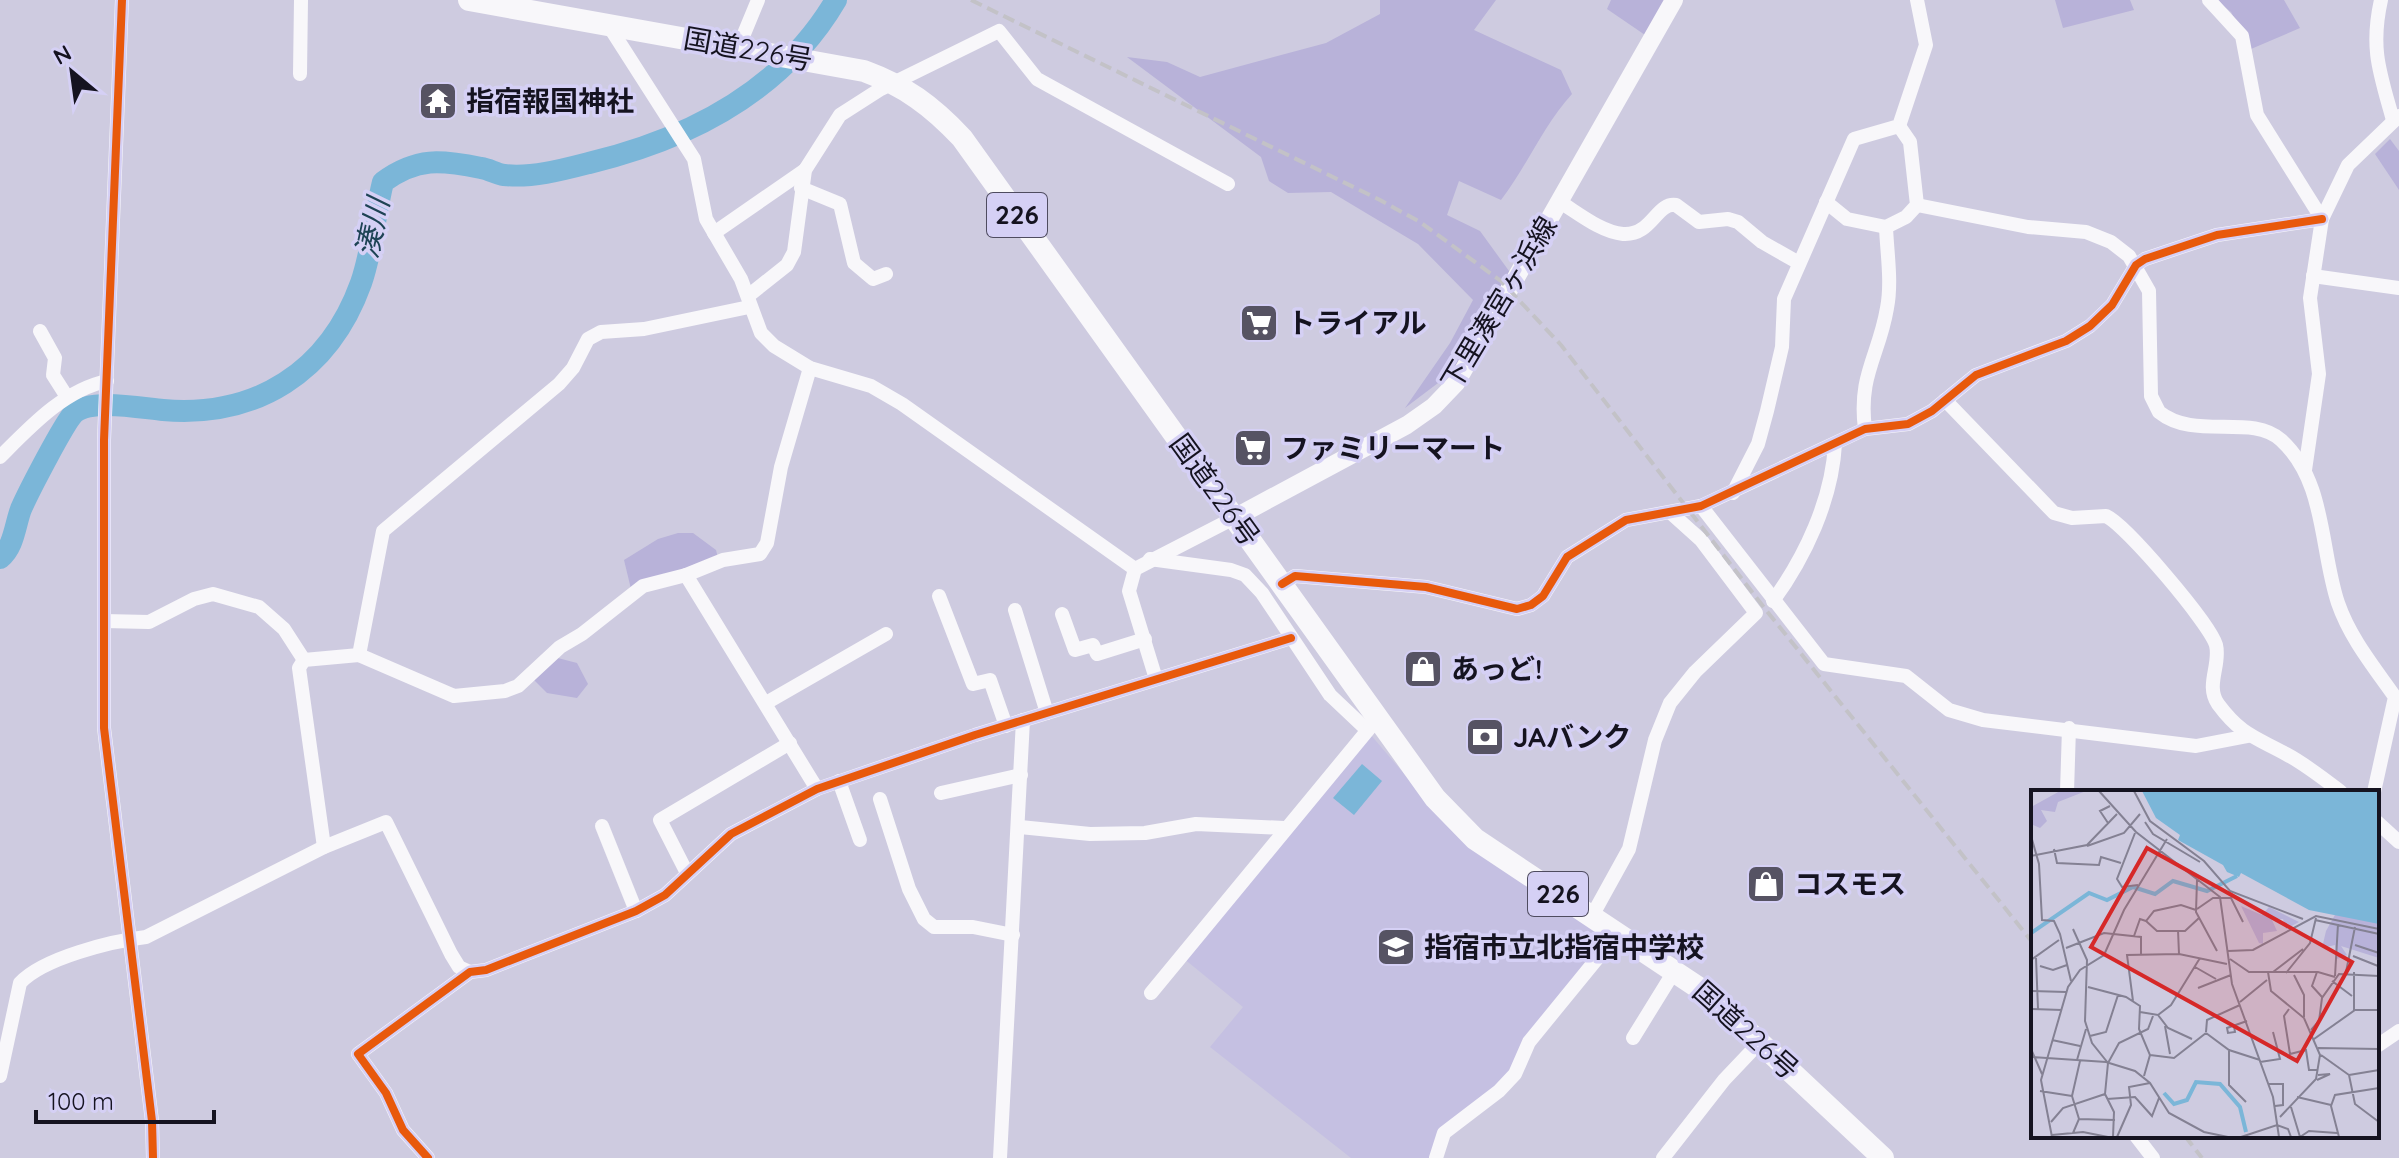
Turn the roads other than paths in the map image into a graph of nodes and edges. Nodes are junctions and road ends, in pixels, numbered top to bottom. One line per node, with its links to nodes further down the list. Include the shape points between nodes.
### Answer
1 (122, 0): 32 (street)
2 (301, 0): 11 (street)
3 (469, 0): 9 (highway, 国道226号 / 226)
4 (758, 0): 10 (street)
5 (1674, 0): 18 (main road, 下里湊宮ヶ浜線)
6 (1917, 0): 14 (street, via 1926,45)
7 (2209, 0): 21 (street, via 2242,36 2257,115)
8 (2381, 0): 13 (street, via 2375,55)
9 (607, 23): 10 (highway, 国道226号 / 226); 23 (street, via 694,159 706,219)
10 (739, 46): 12 (highway, 国道226号 / 226)
11 (300, 74)
12 (896, 82): 15 (street, via 840,115); 16 (street, via 999,31 1037,79); 42 (highway, 国道226号 / 226, via 933,107 962,138)
13 (2396, 118): 21 (street, via 2348,165)
14 (1899, 126): 19 (street, via 1854,139); 20 (street, via 1910,142)
15 (805, 170): 17 (street); 23 (street)
16 (1228, 184)
17 (801, 188): 26 (street, via 840,204 854,263 873,279); 29 (street, via 794,252)
18 (1560, 202): 24 (street, via 1623,234 1643,230 1664,207 1676,205 1699,222 1738,222); 42 (main road, 下里湊宮ヶ浜線, via 1456,383 1422,415)
19 (1826, 202): 22 (street, via 1847,219); 24 (street)
20 (1917, 205): 22 (street); 25 (street, via 2097,235)
21 (2322, 219): 25 (street, via 2182,243); 27 (street)
22 (1886, 227): 35 (street, via 1888,307 1864,382)
23 (714, 233): 29 (street)
24 (1799, 263): 39 (street, via 1784,299 1782,347 1761,433)
25 (2136, 265): 34 (street, via 2112,305 2090,326 2066,341 1976,375); 38 (street, via 2149,291 2151,396 2159,412 2205,429 2271,433)
26 (886, 274)
27 (2313, 276): 28 (street); 38 (street, via 2310,315 2319,374)
28 (2399, 288)
29 (749, 301): 31 (street, via 761,333); 55 (street, via 588,339 559,384 383,531)
30 (40, 331): 33 (street, via 55,358 53,375)
31 (810, 368): 44 (street, via 871,386 902,404); 45 (street, via 778,479 767,543 760,554 723,560)
32 (106, 385): 33 (street, via 89,384); 51 (street)
33 (67, 397): 37 (street)
34 (1945, 400): 35 (street, via 1908,424); 64 (street, via 2054,513 2106,516 2130,535 2211,632 2217,653 2214,697)
35 (1865, 429): 36 (street)
36 (1835, 444): 39 (street); 48 (street, via 1813,532 1798,566)
37 (0, 457)
38 (2305, 470): 71 (street, via 2338,603 2395,697)
39 (1733, 493): 40 (street)
40 (1701, 506): 41 (street); 48 (street)
41 (1671, 513): 46 (street, via 1643,514 1583,544 1567,557 1543,596 1517,609 1426,587 1295,576); 83 (street, via 1701,540 1756,613 1670,703 1655,740 1629,849)
42 (1234, 518): 43 (street); 46 (highway, 国道226号 / 226)
43 (1150, 559): 44 (street); 53 (street, via 1245,575)
44 (1135, 569): 54 (street, via 1129,591)
45 (686, 575): 55 (street, via 643,586 505,691 454,696); 58 (street)
46 (1282, 584): 61 (highway, 国道226号 / 226)
47 (939, 596): 62 (street, via 973,684 990,680)
48 (1773, 601): 63 (street, via 1824,664 1906,676 1966,717)
49 (1015, 610): 59 (street)
50 (1062, 614): 54 (street, via 1075,650 1093,645 1097,654)
51 (104, 621): 56 (street, via 149,622 213,594 259,607 284,629); 86 (street, via 106,756)
52 (886, 634): 58 (street)
53 (1291, 638): 57 (street); 61 (street, via 1330,695)
54 (1145, 639): 57 (street)
55 (359, 655): 56 (street)
56 (304, 660): 80 (street, via 299,668)
57 (1156, 679): 59 (street)
58 (766, 703): 65 (street)
59 (1047, 713): 60 (street)
60 (1023, 720): 62 (street); 66 (street)
61 (1372, 724): 77 (street); 83 (highway, 国道226号 / 226, via 1475,839)
62 (1006, 726): 67 (street)
63 (2069, 728): 64 (street, via 2196,746); 69 (street)
64 (2248, 736): 70 (street, via 2286,754)
65 (790, 743): 68 (street); 81 (street, via 660,820)
66 (1021, 775): 72 (street); 76 (street)
67 (839, 781): 68 (street); 78 (street)
68 (817, 789): 81 (street, via 731,834)
69 (2067, 790)
70 (2338, 790)
71 (2374, 790)
72 (941, 793)
73 (880, 799): 85 (street, via 924,919 934,927)
74 (2379, 824): 79 (street)
75 (602, 826): 82 (street)
76 (1020, 827): 77 (street, via 1090,834 1145,833 1196,824); 85 (street)
77 (1284, 828): 89 (street)
78 (860, 840)
79 (2399, 842)
80 (324, 847): 86 (street, via 146,937); 88 (street, via 386,822 451,954)
81 (687, 873): 82 (street, via 665,895)
82 (636, 911): 88 (street)
83 (1592, 916): 84 (highway, 国道226号 / 226)
84 (1618, 933): 87 (highway, 国道226号 / 226); 100 (street, via 1529,1042 1515,1074 1444,1133)
85 (1013, 935): 99 (street)
86 (127, 939): 91 (street, via 43,965 27,976 20,983); 97 (street)
87 (1675, 970): 92 (street); 93 (highway, 国道226号 / 226)
88 (470, 972): 98 (street, via 358,1054 386,1093 403,1130)
89 (1151, 993)
90 (2399, 1031): 94 (street)
91 (5, 1033): 95 (street)
92 (1633, 1038)
93 (1761, 1041): 101 (street); 102 (highway, 国道226号 / 226)
94 (2379, 1045)
95 (0, 1076)
96 (2138, 1138): 103 (street)
97 (153, 1158)
98 (428, 1158)
99 (1000, 1158)
100 (1436, 1158)
101 (1663, 1158)
102 (1883, 1158)
103 (2153, 1158)

